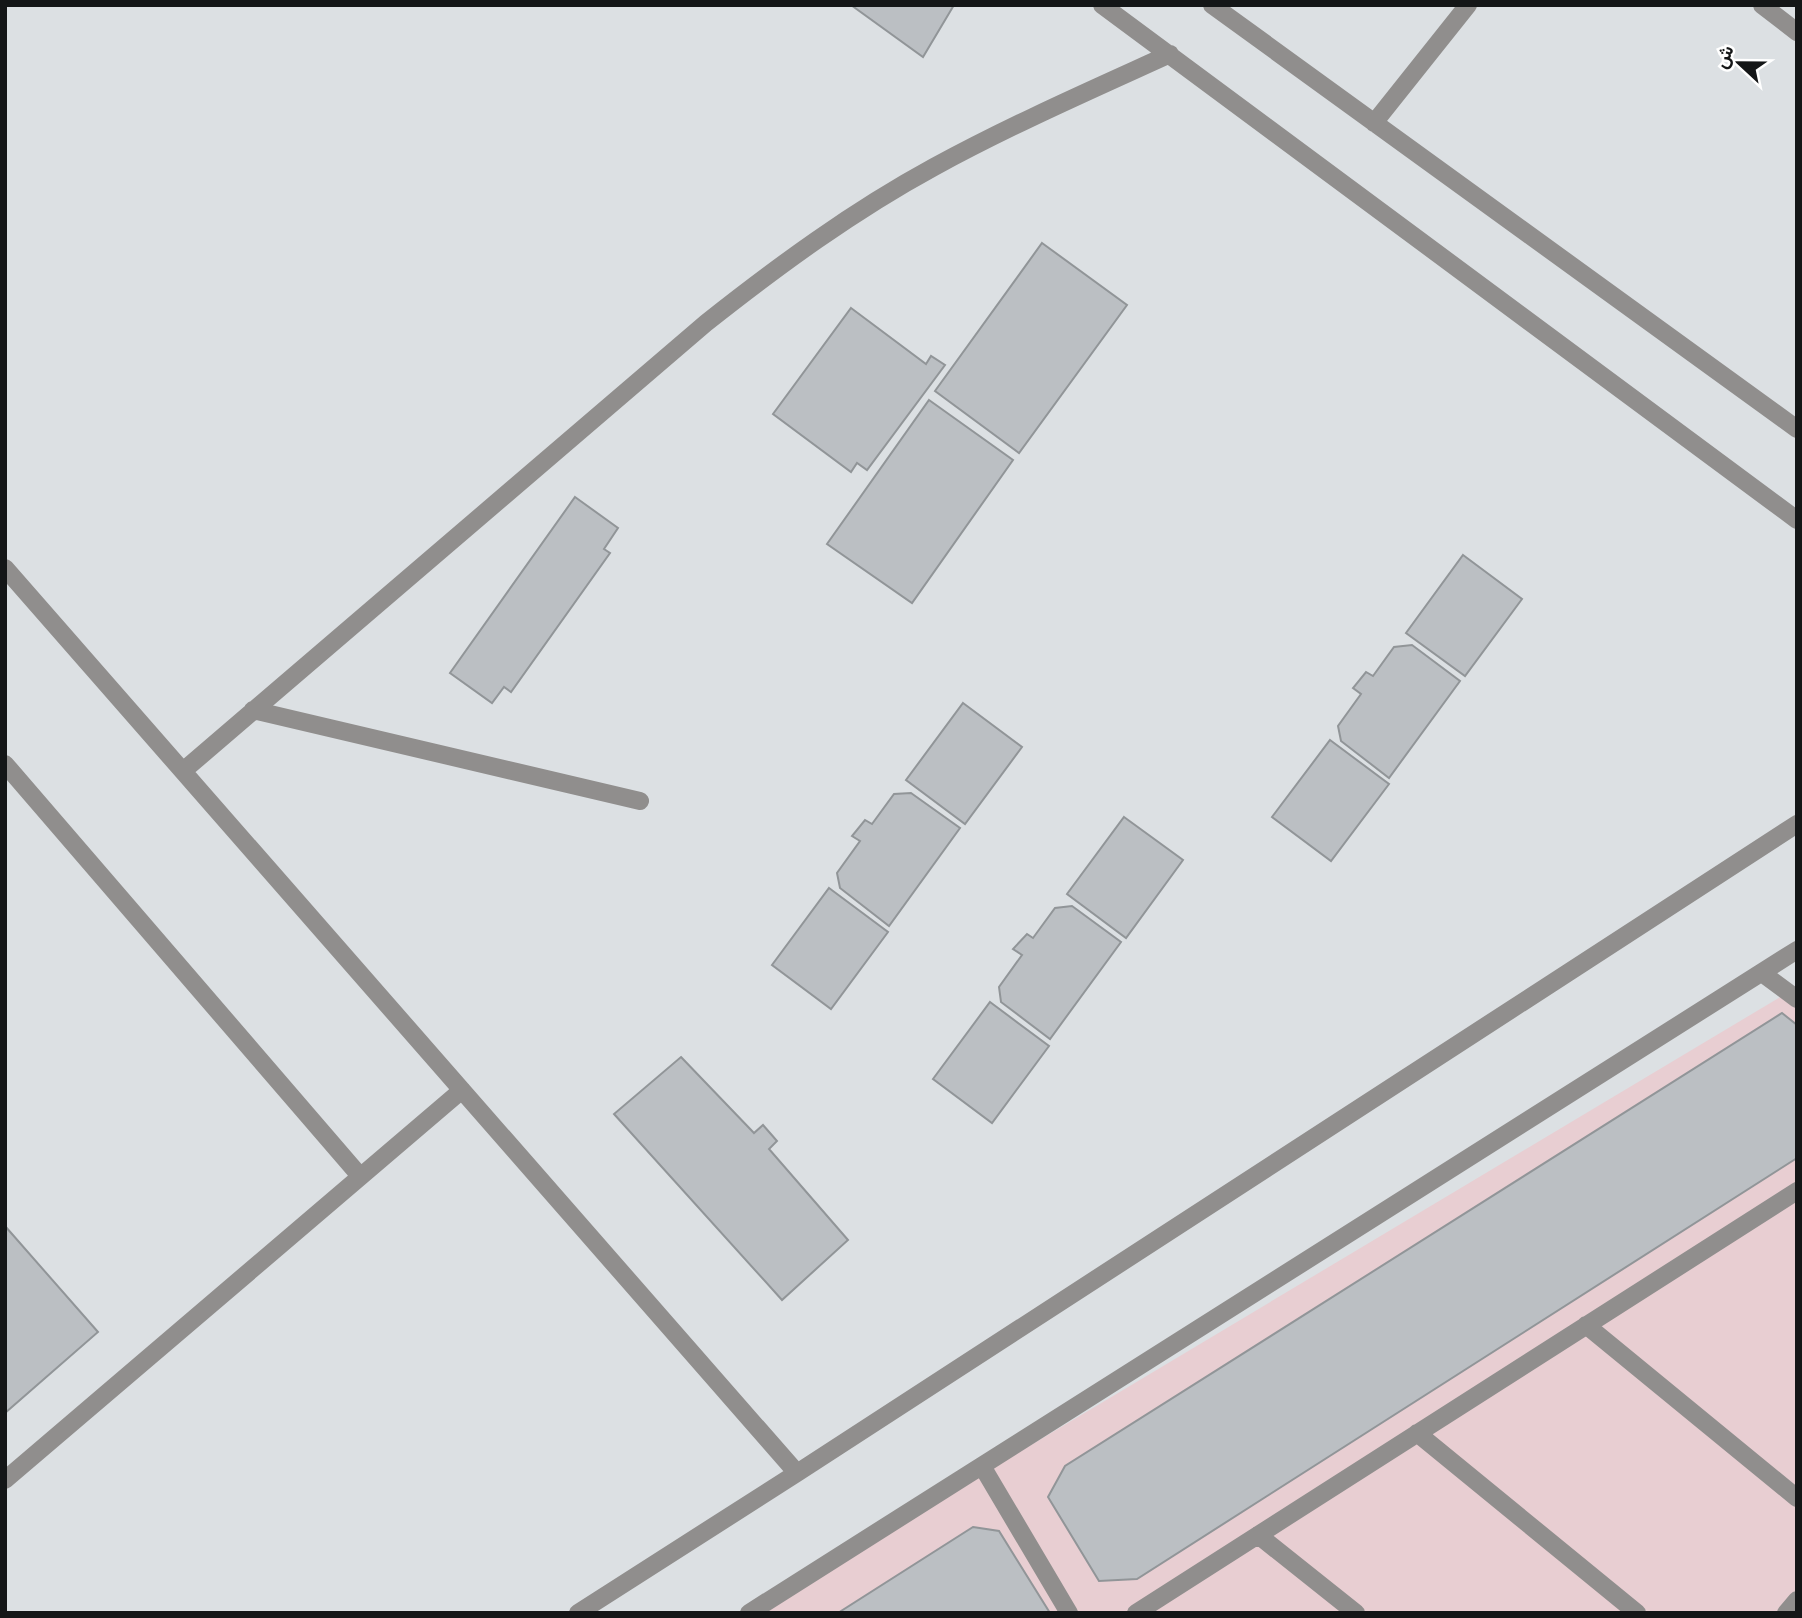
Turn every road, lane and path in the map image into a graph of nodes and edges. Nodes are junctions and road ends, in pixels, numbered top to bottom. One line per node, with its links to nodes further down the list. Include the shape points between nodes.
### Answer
1 (1102, 5): 6 (street)
2 (1212, 5): 7 (street)
3 (1468, 5): 7 (street)
4 (1762, 5): 5 (street)
5 (1797, 32)
6 (1170, 54): 9 (street); 11 (street, via 1006,129 872,204 802,250 706,323)
7 (1374, 123): 8 (street)
8 (1797, 429)
9 (1797, 520)
10 (5, 568): 13 (street)
11 (253, 710): 13 (street); 14 (street)
12 (5, 764): 20 (street)
13 (183, 771): 19 (street)
14 (640, 801)
15 (1797, 824): 25 (street)
16 (1797, 950): 17 (street)
17 (1762, 973): 18 (street); 24 (street)
18 (1797, 999)
19 (462, 1090): 20 (street); 25 (street)
20 (360, 1176): 26 (street)
21 (1797, 1191): 22 (street)
22 (1586, 1325): 23 (street); 27 (street)
23 (1418, 1433): 28 (street); 35 (street)
24 (982, 1466): 31 (street); 32 (street)
25 (797, 1473): 30 (street)
26 (5, 1480)
27 (1797, 1498)
28 (1258, 1535): 33 (street); 34 (street)
29 (1797, 1600): 36 (street)
30 (578, 1613)
31 (749, 1613)
32 (1069, 1613)
33 (1136, 1613)
34 (1356, 1613)
35 (1637, 1613)
36 (1786, 1613)

